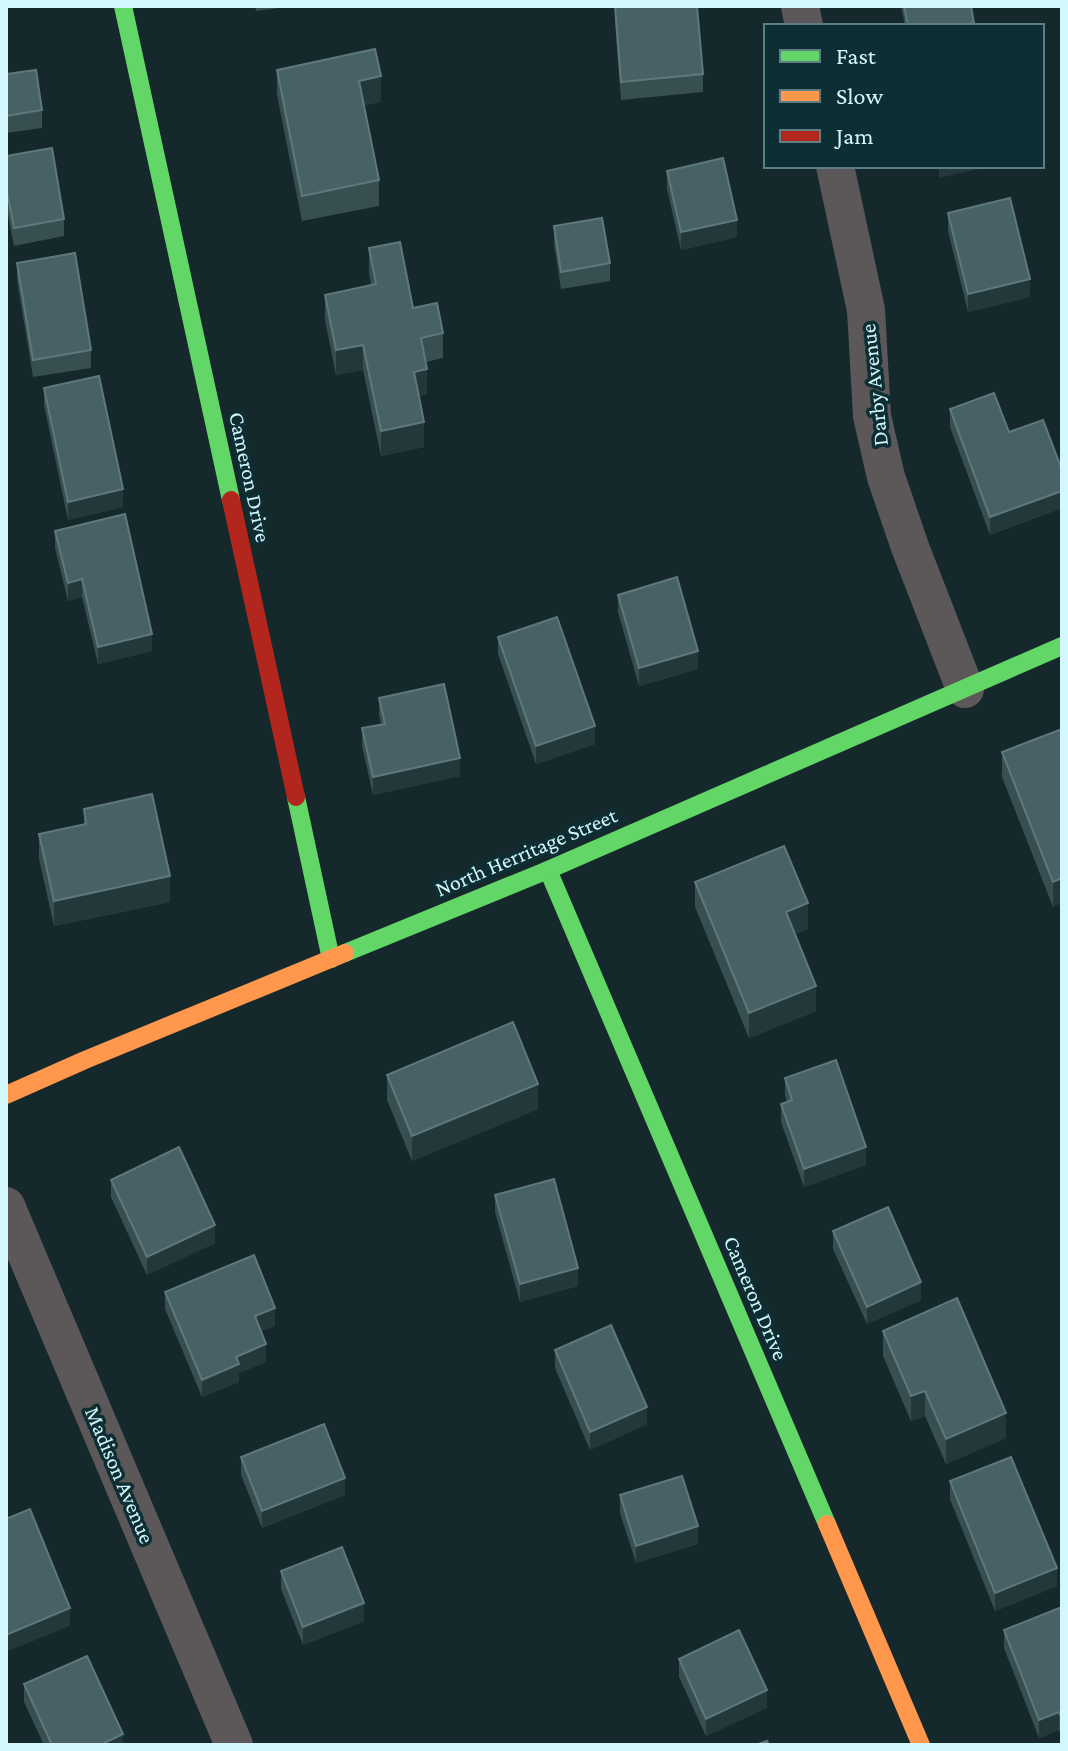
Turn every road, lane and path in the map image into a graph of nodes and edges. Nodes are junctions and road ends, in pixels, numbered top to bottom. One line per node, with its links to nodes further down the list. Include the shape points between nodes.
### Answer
1 (123, 6): 6 (street, Cameron Drive)
2 (835, 168): 4 (street, Darby Avenue, via 866,310 872,416 886,477)
3 (1062, 646): 4 (street, North Herritage Street)
4 (965, 689): 5 (street, North Herritage Street)
5 (548, 870): 6 (street, North Herritage Street); 10 (street, Cameron Drive)
6 (331, 959): 7 (street, North Herritage Street)
7 (6, 1095)
8 (6, 1206): 9 (street, Madison Avenue)
9 (234, 1745)
10 (921, 1745)

